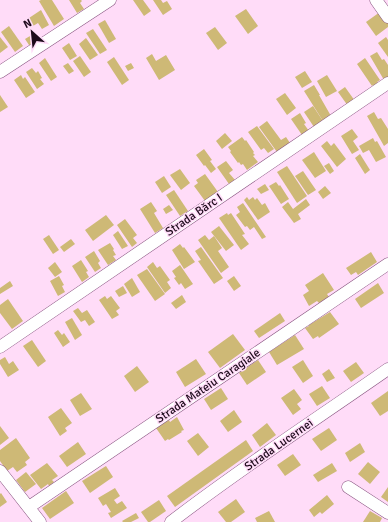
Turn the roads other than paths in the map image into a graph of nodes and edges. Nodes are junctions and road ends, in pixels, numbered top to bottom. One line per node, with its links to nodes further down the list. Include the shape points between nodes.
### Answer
1 (110, 0): 4 (street)
2 (376, 0): 3 (street)
3 (388, 16)
4 (0, 72)
5 (388, 84): 7 (street, Strada Bărc I)
6 (388, 264): 11 (street, Strada Mateiu Caragiale)
7 (0, 347)
8 (388, 369): 14 (street, Strada Lucernei)
9 (0, 471): 11 (street)
10 (348, 486): 12 (street)
11 (29, 507): 13 (street)
12 (388, 513)
13 (40, 522)
14 (171, 522)

